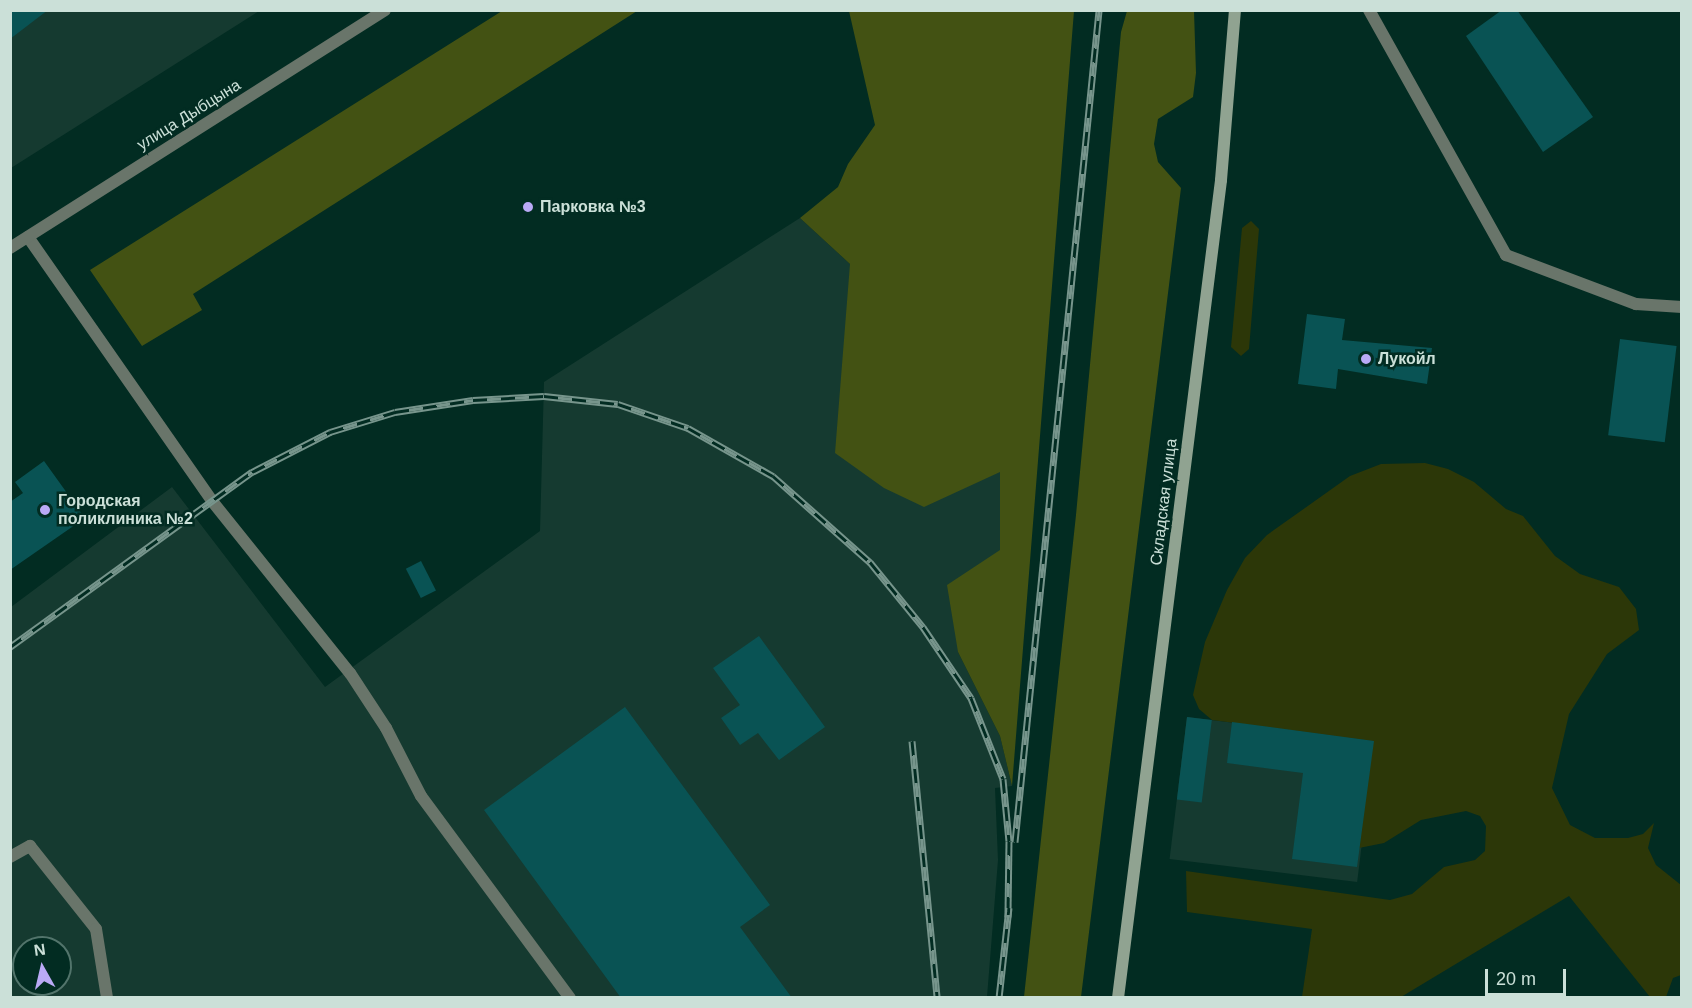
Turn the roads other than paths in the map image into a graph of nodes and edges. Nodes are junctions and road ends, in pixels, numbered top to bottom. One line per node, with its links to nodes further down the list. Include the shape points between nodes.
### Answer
1 (385, 10): 4 (street, улица Дыбцына)
2 (1235, 10): 10 (street, Складская улица, via 1219,192)
3 (1369, 10): 6 (street, via 1506,255 1636,304)
4 (28, 237): 5 (street, улица Дыбцына); 9 (street, via 212,501 350,673 386,728 421,796)
5 (10, 248)
6 (1682, 308)
7 (10, 857): 8 (street, via 30,846 96,929)
8 (107, 998)
9 (570, 998)
10 (1118, 998)

